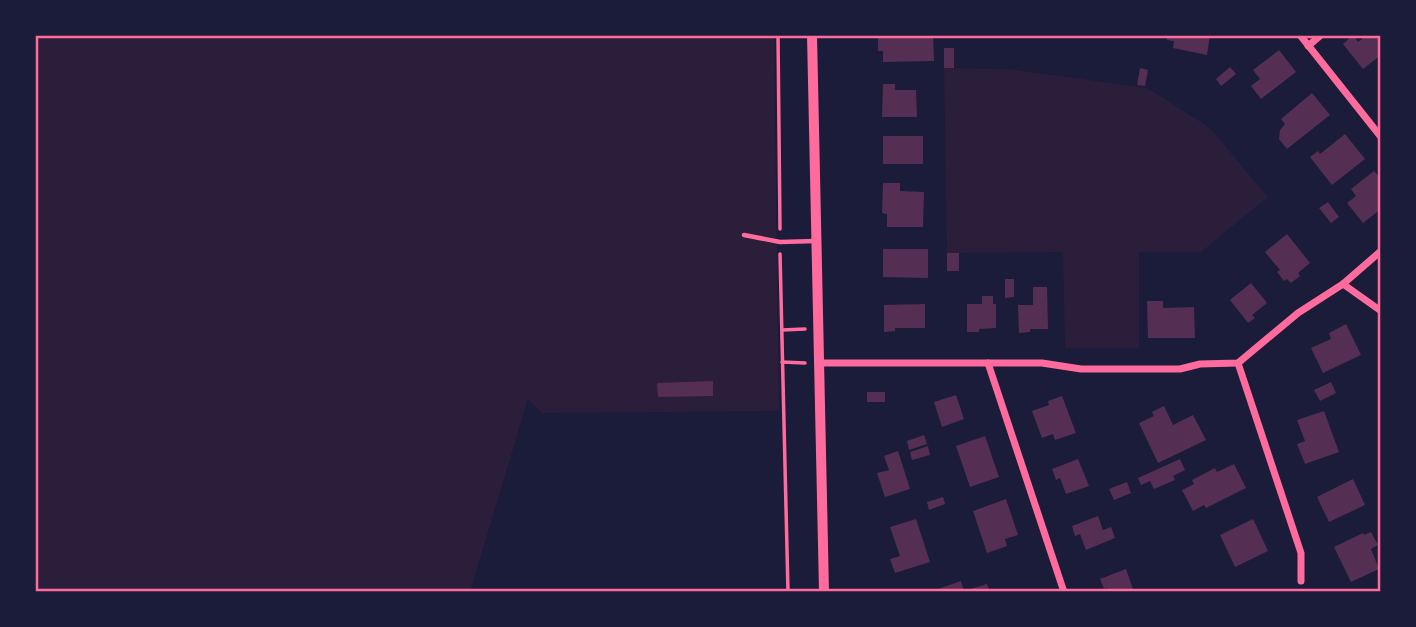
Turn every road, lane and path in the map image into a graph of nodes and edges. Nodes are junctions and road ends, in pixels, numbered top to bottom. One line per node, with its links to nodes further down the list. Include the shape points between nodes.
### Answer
1 (778, 35): 9 (path)
2 (812, 35): 8 (street)
3 (1300, 35): 5 (street)
4 (1321, 35): 5 (street)
5 (1308, 46): 6 (street)
6 (1381, 137)
7 (744, 234): 9 (lane)
8 (816, 241): 9 (lane); 13 (street)
9 (780, 242): 14 (path)
10 (1381, 251): 11 (street)
11 (1343, 284): 12 (street); 18 (street, via 1298,313)
12 (1381, 310)
13 (817, 329): 14 (path); 16 (street)
14 (782, 330): 15 (path)
15 (782, 362): 16 (path); 20 (path)
16 (818, 363): 17 (street); 21 (street)
17 (988, 363): 18 (street, via 1094,369 1180,369); 22 (street)
18 (1238, 363): 19 (street, via 1301,552)
19 (1301, 581)
20 (788, 592)
21 (824, 592)
22 (1064, 592)

